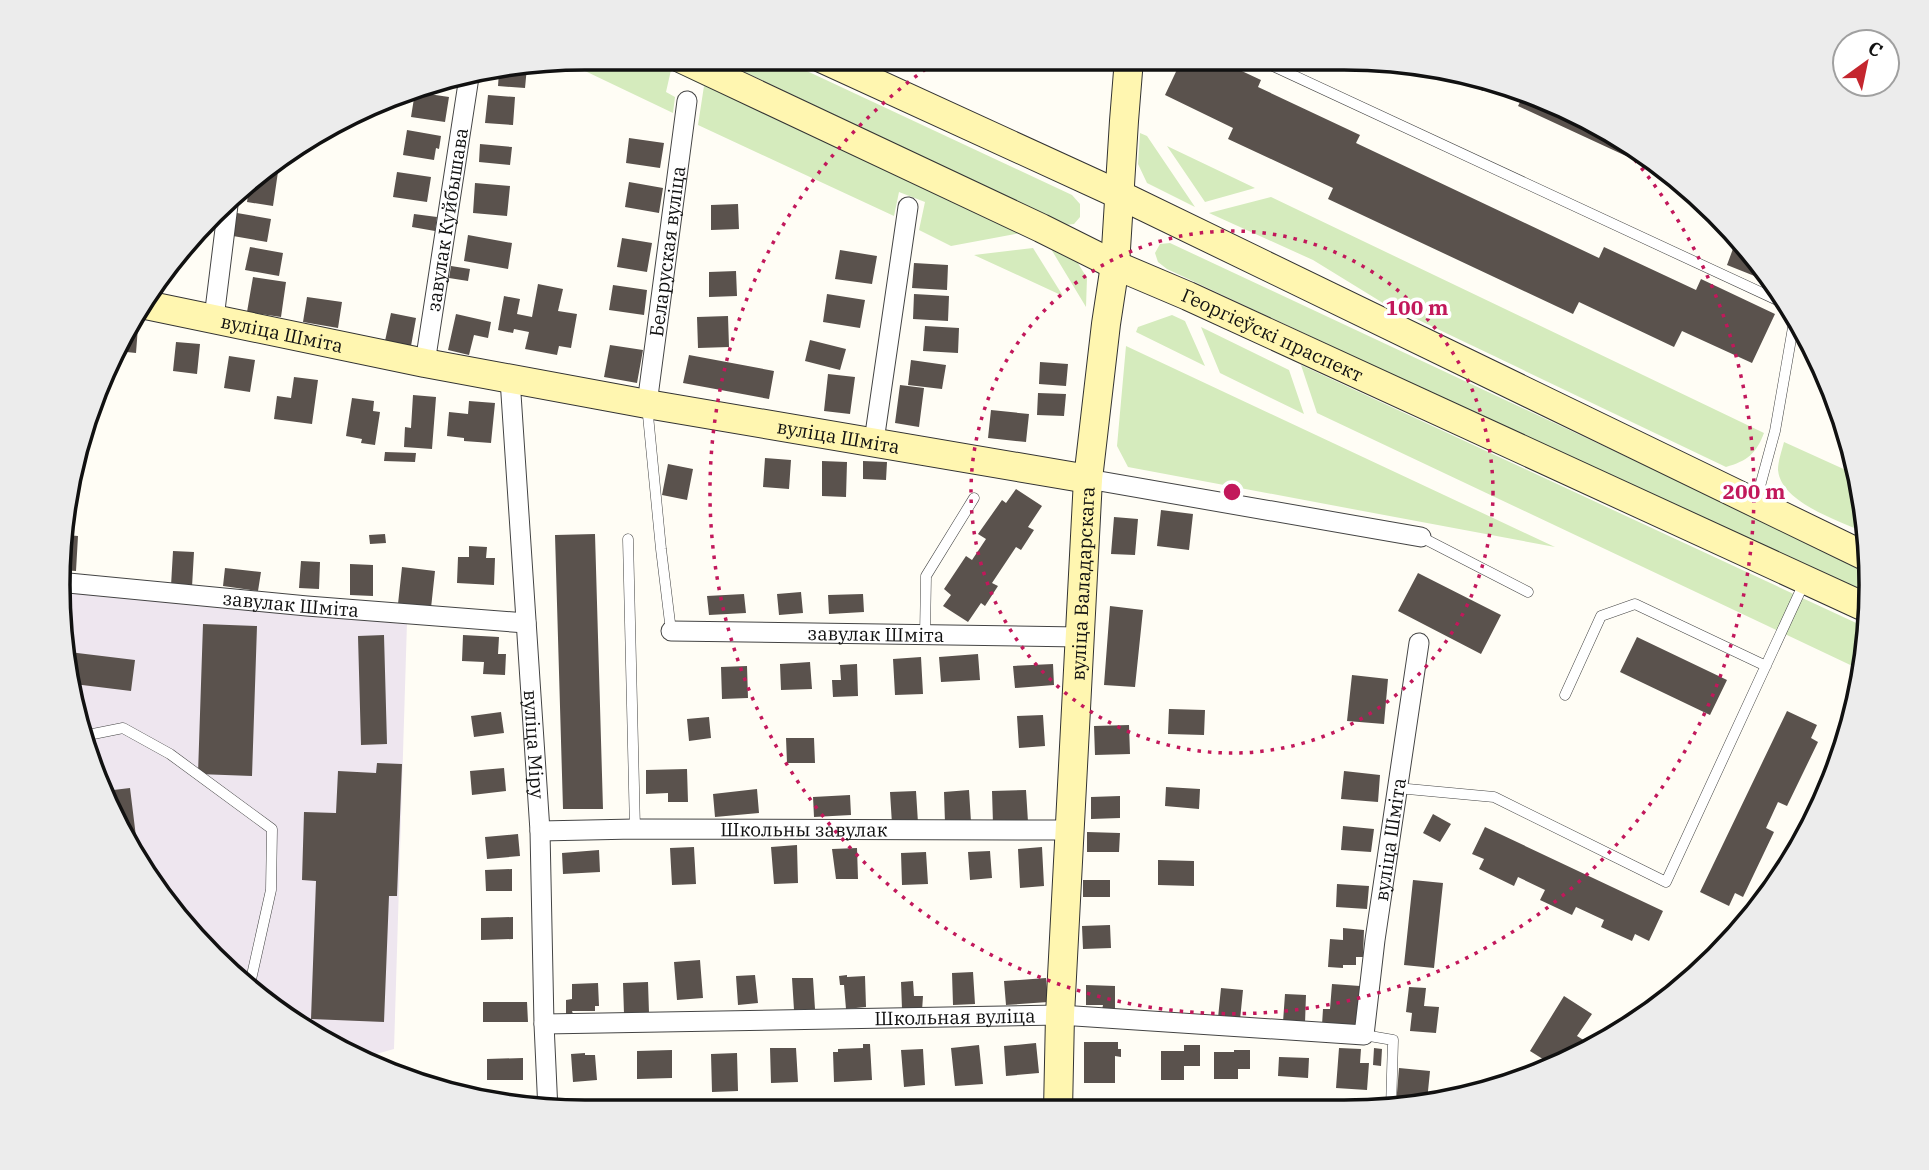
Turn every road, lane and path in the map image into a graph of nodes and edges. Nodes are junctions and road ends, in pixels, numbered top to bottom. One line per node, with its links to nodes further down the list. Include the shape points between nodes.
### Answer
1 (705, 70): 10 (main road, Георгіеўскі праспект)
2 (847, 70): 7 (main road)
3 (1128, 70): 7 (main road, вуліца Валадарскага)
4 (1282, 70): 11 (lane)
5 (468, 84): 15 (street, завулак Куйбышава)
6 (687, 101): 17 (street, Беларуская вуліца)
7 (1120, 195): 10 (main road, вуліца Валадарскага); 21 (main road)
8 (908, 207): 18 (street)
9 (227, 216): 13 (street)
10 (1115, 265): 19 (main road, вуліца Валадарскага); 25 (main road, Георгіеўскі праспект)
11 (1771, 297)
12 (152, 306): 13 (main road, вуліца Шміта)
13 (214, 318): 15 (main road, вуліца Шміта)
14 (1793, 333): 21 (lane)
15 (425, 363): 16 (main road, вуліца Шміта)
16 (510, 379): 17 (main road, вуліца Шміта); 29 (street, вуліца Міру)
17 (647, 404): 18 (main road, вуліца Шміта); 30 (lane)
18 (874, 441): 19 (main road, вуліца Шміта)
19 (1088, 479): 22 (street, вуліца Шміта); 32 (main road, вуліца Валадарскага)
20 (974, 498): 31 (lane, via 926,576)
21 (1756, 503): 24 (main road)
22 (1421, 537): 27 (lane, вуліца Шміта)
23 (628, 539): 38 (lane)
24 (1858, 553)
25 (1806, 580): 28 (main road, Георгіеўскі праспект); 34 (lane)
26 (70, 583): 29 (street, завулак Шміта)
27 (1528, 592)
28 (1858, 604)
29 (526, 623): 40 (street, вуліца Міру)
30 (671, 631): 31 (street, завулак Шміта)
31 (925, 635): 32 (street, завулак Шміта)
32 (1079, 637): 39 (main road, вуліца Валадарскага)
33 (1419, 643): 37 (street, вуліца Шміта)
34 (1766, 666): 35 (lane, via 1635,604 1601,616); 37 (lane, via 1666,882 1494,797)
35 (1565, 695)
36 (92, 734): 41 (lane, via 123,728 170,754 272,829 271,890)
37 (1397, 788): 44 (street, вуліца Шміта)
38 (635, 829): 39 (street, Школьны завулак); 40 (street, Школьны завулак)
39 (1069, 830): 42 (main road, вуліца Валадарскага)
40 (540, 831): 43 (street, вуліца Міру)
41 (251, 977)
42 (1060, 1015): 43 (street, Школьная вуліца); 44 (street, Школьная вуліца); 47 (main road, вуліца Валадарскага)
43 (544, 1024): 46 (street, вуліца Міру)
44 (1364, 1035): 45 (lane, via 1393,1040)
45 (1391, 1098)
46 (547, 1099)
47 (1058, 1100)

